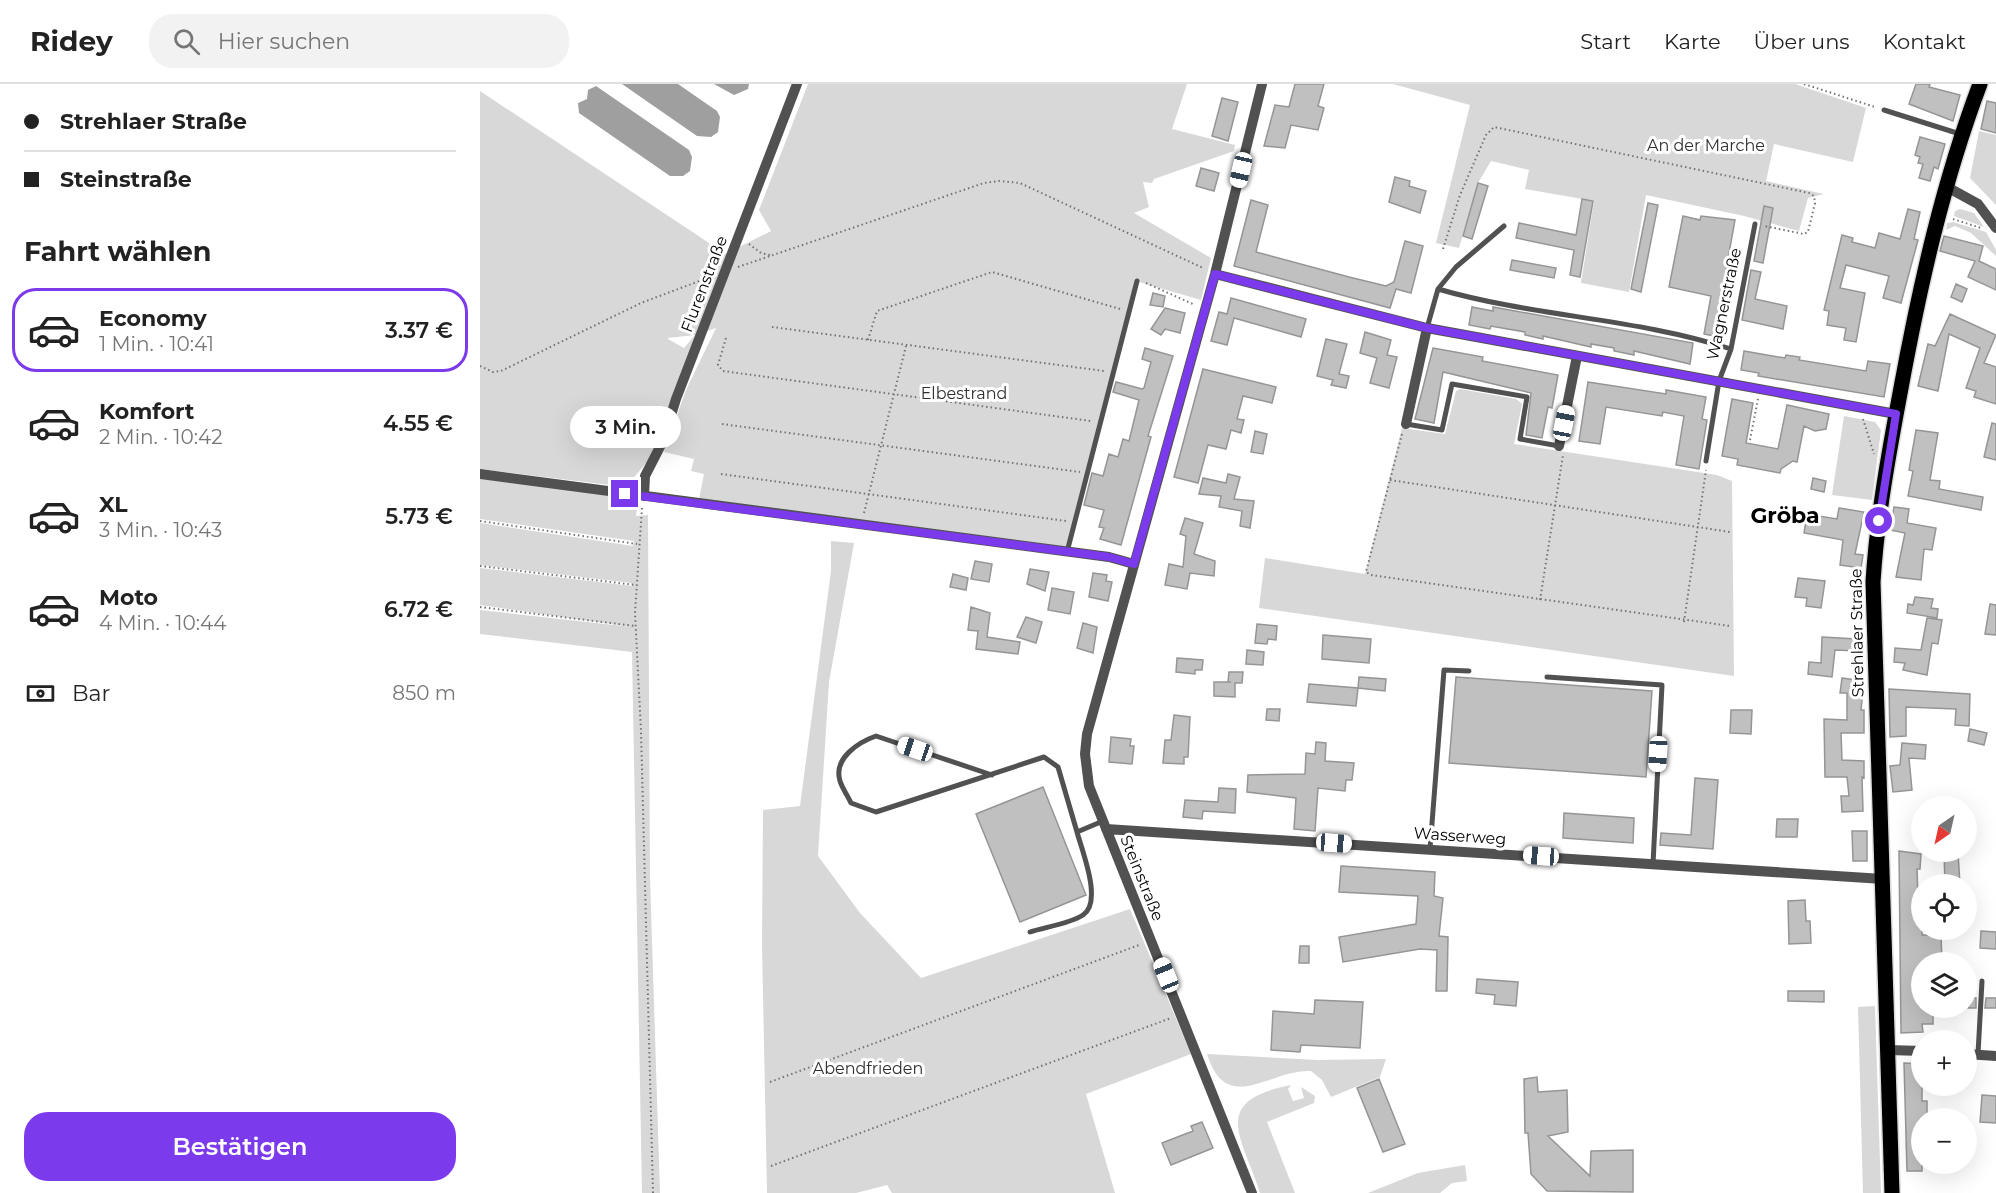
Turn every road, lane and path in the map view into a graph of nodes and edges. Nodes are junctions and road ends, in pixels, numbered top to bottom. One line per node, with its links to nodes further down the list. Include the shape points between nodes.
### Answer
1 (797, 84): 12 (street, Flurenstraße)
2 (1262, 84): 16 (street, Steinstraße)
3 (1804, 84): 5 (path)
4 (1980, 84): 6 (main road, Strehlaer Straße)
5 (1884, 110): 6 (lane)
6 (1962, 135): 7 (main road, Strehlaer Straße)
7 (1947, 187): 8 (main road, Strehlaer Straße); 11 (street, via 1978,204)
8 (1939, 216): 11 (path, via 1984,229); 34 (main road, Strehlaer Straße, via 1913,321)
9 (1755, 224): 13 (path, via 1804,234 1814,212 1814,196 1494,127 1486,135 1460,195); 26 (lane, Wagnerstraße)
10 (1504, 226): 18 (lane, via 1456,267)
11 (1996, 228)
12 (740, 235): 14 (path, via 753,249); 15 (street, Flurenstraße)
13 (1443, 249)
14 (773, 255): 15 (path); 16 (path, via 984,183 1010,181)
15 (725, 271): 28 (path, via 640,303 501,371); 48 (street, Flurenstraße, via 663,441 645,476)
16 (1215, 274): 19 (street, Steinstraße); 22 (street)
17 (1137, 281): 19 (path); 20 (lane)
18 (1438, 289): 22 (lane); 26 (lane, via 1485,301 1697,338)
19 (1205, 310): 57 (street, Steinstraße)
20 (1129, 312): 24 (path, via 992,272 877,311); 29 (lane)
21 (772, 327): 24 (path)
22 (1427, 328): 27 (street); 37 (street)
23 (726, 338): 32 (path, via 718,365 723,371)
24 (868, 340): 25 (path)
25 (906, 346): 29 (path); 32 (path)
26 (1731, 349): 30 (lane, Wagnerstraße)
27 (1577, 356): 30 (street); 40 (street)
28 (480, 366)
29 (1113, 372): 35 (lane)
30 (1719, 381): 31 (street); 41 (lane, Wagnerstraße)
31 (1760, 389): 33 (street); 38 (path)
32 (893, 394): 35 (path); 39 (path)
33 (1859, 407): 34 (street); 42 (path, via 1875,458)
34 (1896, 414): 42 (main road, Strehlaer Straße)
35 (1100, 422): 43 (lane)
36 (722, 424): 39 (path)
37 (1406, 424): 40 (lane, via 1442,430 1452,384 1527,397 1520,439); 46 (path)
38 (1750, 440)
39 (880, 444): 43 (path); 47 (path)
40 (1559, 446): 49 (path, via 1564,451)
41 (1707, 461): 53 (path)
42 (1889, 461): 72 (main road, Strehlaer Straße, via 1875,543 1873,582)
43 (1086, 473): 51 (lane)
44 (480, 474): 48 (street)
45 (721, 474): 47 (path)
46 (1390, 480): 49 (path); 60 (path, via 1366,572)
47 (867, 495): 51 (path); 52 (path)
48 (644, 496): 52 (street); 55 (path)
49 (1555, 506): 53 (path); 60 (path)
50 (480, 521): 55 (path)
51 (1074, 521): 56 (lane)
52 (862, 525): 56 (street)
53 (1698, 527): 54 (path); 62 (path)
54 (1730, 532)
55 (638, 544): 59 (path)
56 (1067, 552): 57 (street)
57 (1134, 564): 68 (street, Steinstraße, via 1087,734 1086,770)
58 (480, 566): 59 (path)
59 (636, 585): 63 (path)
60 (1540, 600): 62 (path)
61 (480, 607): 63 (path)
62 (1684, 622): 64 (path)
63 (636, 627): 84 (path)
64 (1730, 627)
65 (1469, 671): 70 (lane, via 1444,670)
66 (1547, 677): 71 (lane, via 1662,685)
67 (993, 775): 67 (lane, via 876,812 851,803 839,780 842,762 855,744 876,736); 69 (lane, via 1044,757 1051,760 1058,767)
68 (1105, 825): 69 (lane); 70 (street, Wasserweg); 74 (street, Steinstraße)
69 (1077, 832): 73 (lane, via 1093,895 1090,907 1083,915)
70 (1430, 849): 71 (street, Wasserweg)
71 (1653, 864): 72 (street, Wasserweg)
72 (1882, 879): 78 (main road, Strehlaer Straße)
73 (1030, 932)
74 (1152, 941): 76 (street, Steinstraße); 82 (path)
75 (1982, 981): 77 (lane)
76 (1182, 1014): 83 (path); 85 (street, Steinstraße)
77 (1975, 1030)
78 (1888, 1050): 79 (street); 86 (main road, Strehlaer Straße)
79 (1911, 1051)
80 (1977, 1054): 81 (street)
81 (1996, 1056)
82 (770, 1082)
83 (771, 1166)
84 (653, 1193)
85 (1252, 1193)
86 (1892, 1193)

